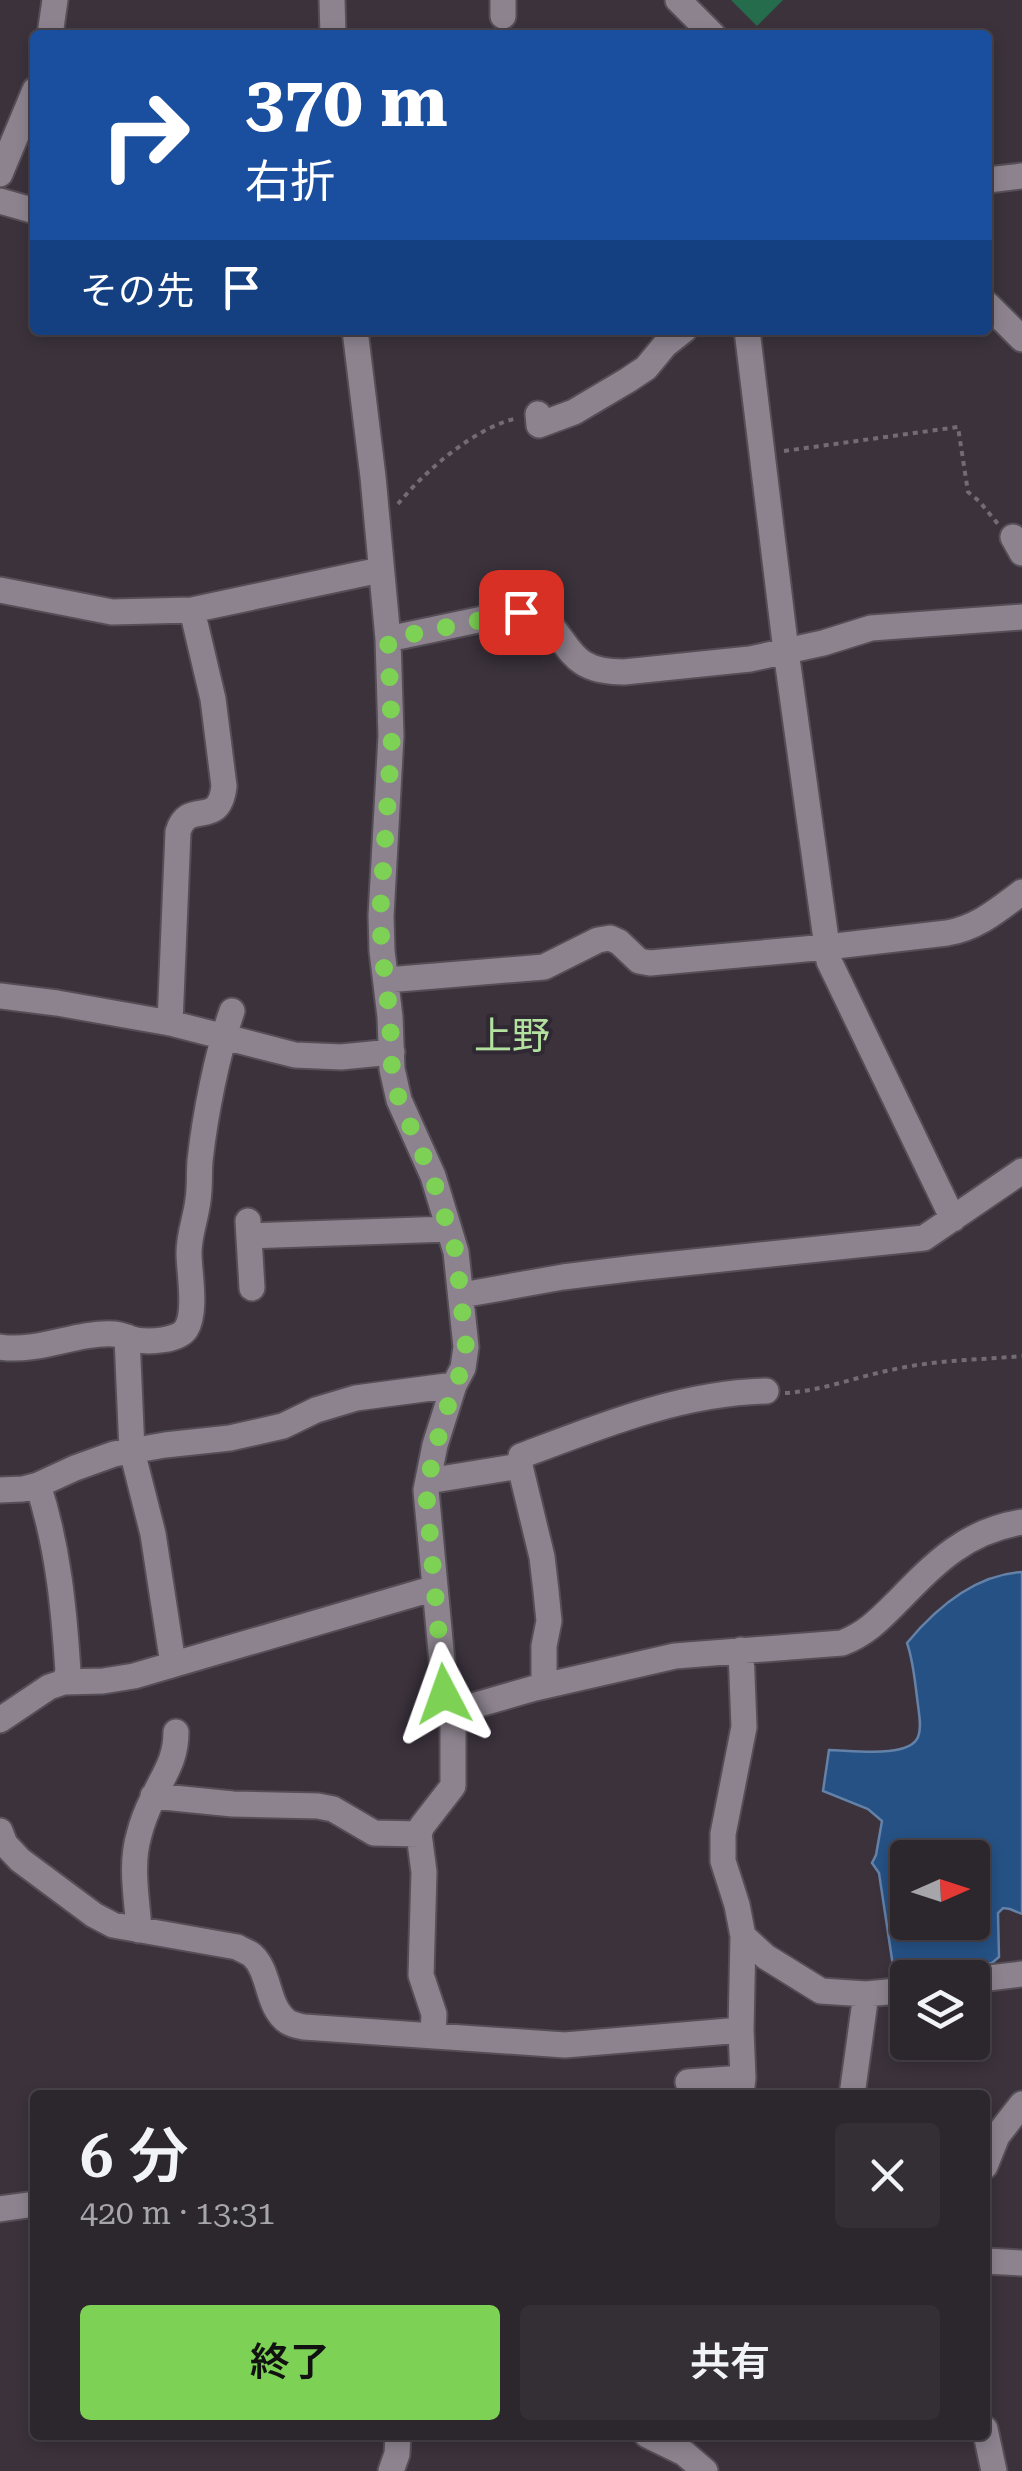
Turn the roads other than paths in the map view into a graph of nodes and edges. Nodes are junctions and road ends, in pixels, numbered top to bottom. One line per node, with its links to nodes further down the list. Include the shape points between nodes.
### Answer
1 (56, 0): 4 (street)
2 (332, 0): 5 (street)
3 (678, 0): 6 (street)
4 (51, 30)
5 (332, 30)
6 (708, 30)
7 (30, 102): 8 (street)
8 (0, 174)
9 (1022, 176): 10 (street)
10 (992, 180)
11 (0, 201): 12 (street)
12 (30, 210)
13 (992, 309): 17 (street)
14 (356, 335): 19 (street)
15 (678, 335): 18 (street, via 646,368 574,412 539,425)
16 (748, 335): 24 (street)
17 (1022, 339)
18 (538, 414)
19 (380, 570): 21 (street); 23 (street)
20 (0, 590): 21 (street, via 112,612)
21 (192, 610): 30 (street, via 224,786 217,808 180,822)
22 (1022, 617): 24 (street, via 871,628)
23 (388, 639): 24 (street, via 538,612 577,660 606,672); 27 (street, via 392,736 380,916)
24 (786, 651): 26 (street)
25 (1022, 892): 26 (street, via 966,930)
26 (827, 947): 27 (street, via 650,963 610,938 544,966); 34 (street)
27 (387, 980): 32 (street)
28 (0, 996): 30 (street)
29 (232, 1011): 31 (street)
30 (170, 1022): 31 (street)
31 (223, 1036): 32 (street, via 295,1055); 38 (street, via 189,1248 192,1316 179,1336)
32 (392, 1052): 35 (street, via 399,1100)
33 (1022, 1171): 34 (street)
34 (953, 1220): 37 (street, via 924,1238 563,1277)
35 (449, 1229): 36 (street, via 248,1228); 37 (street)
36 (252, 1288)
37 (462, 1295): 40 (street, via 466,1347)
38 (127, 1336): 39 (street); 42 (street)
39 (0, 1347)
40 (454, 1386): 42 (street, via 356,1398 283,1426); 44 (street)
41 (766, 1392): 43 (street, via 625,1416 521,1456)
42 (132, 1451): 45 (street); 50 (street, via 153,1534)
43 (520, 1466): 44 (street); 52 (street, via 546,1591)
44 (428, 1482): 48 (street)
45 (38, 1486): 46 (street); 51 (street, via 60,1580)
46 (0, 1490)
47 (1022, 1522): 49 (street, via 960,1544 858,1637)
48 (434, 1588): 50 (street); 53 (street, via 444,1694)
49 (742, 1650): 52 (street, via 675,1656); 60 (street, via 744,1726 723,1861)
50 (172, 1664): 51 (street, via 134,1676)
51 (64, 1682): 54 (street)
52 (544, 1686): 53 (street)
53 (453, 1706): 58 (street, via 453,1786)
54 (0, 1720)
55 (176, 1732): 56 (street, via 176,1748)
56 (153, 1796): 58 (street, via 333,1808 374,1833); 59 (street, via 134,1862)
57 (0, 1831): 59 (street, via 20,1860 94,1914)
58 (419, 1834): 66 (street, via 421,1975 434,2014)
59 (139, 1930): 66 (street, via 252,1955 288,2022)
60 (743, 1936): 64 (street, via 820,1991); 65 (street)
61 (1022, 1974): 62 (street)
62 (990, 1978)
63 (890, 1992): 64 (street)
64 (866, 1994): 69 (street)
65 (741, 2030): 66 (street, via 565,2045); 68 (street)
66 (433, 2036)
67 (688, 2082): 68 (street)
68 (742, 2087)
69 (853, 2090)
70 (1022, 2104): 71 (street)
71 (990, 2154)
72 (30, 2205): 73 (street)
73 (0, 2209)
74 (990, 2262): 75 (street)
75 (1022, 2263)
76 (398, 2440): 79 (street)
77 (657, 2440): 80 (street)
78 (987, 2440): 81 (street)
79 (391, 2471)
80 (704, 2471)
81 (994, 2471)

